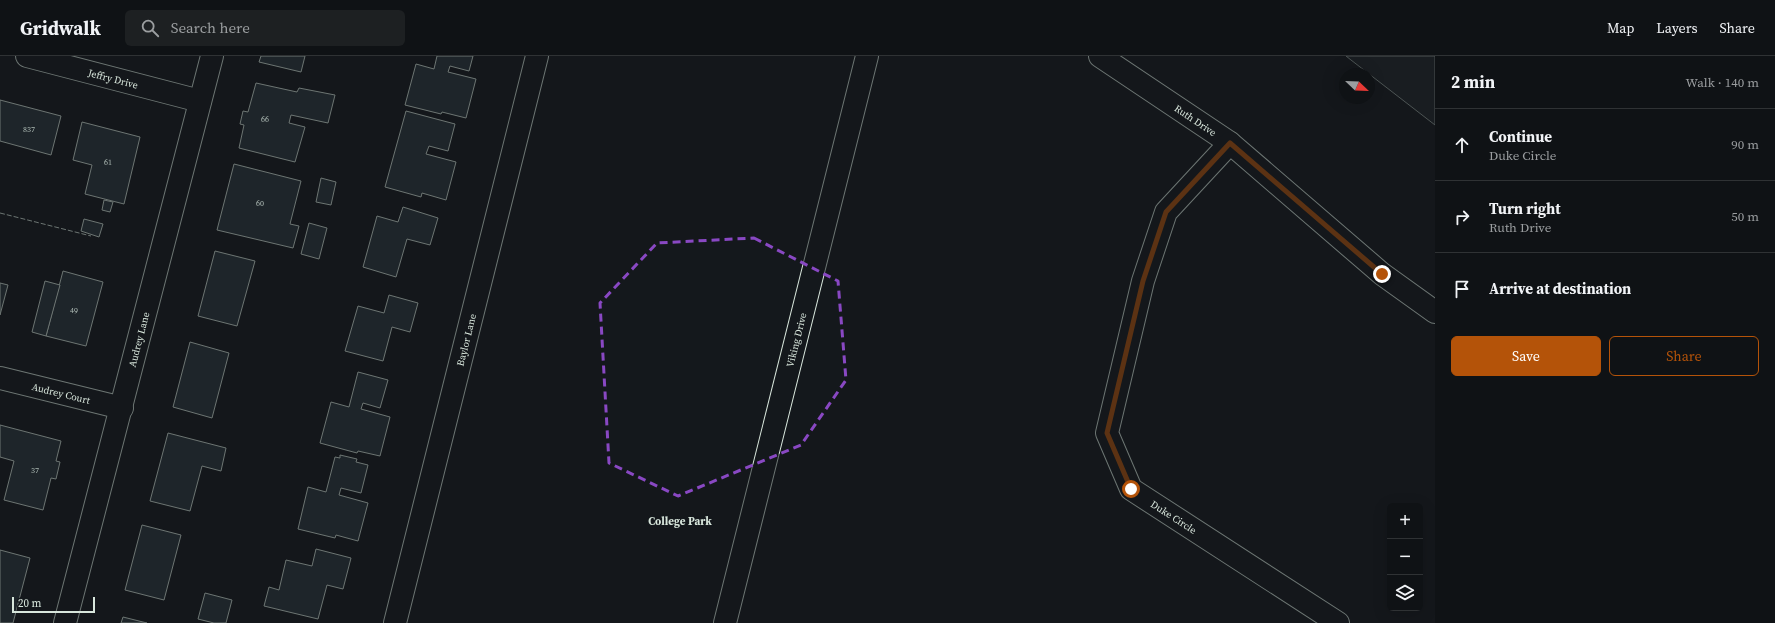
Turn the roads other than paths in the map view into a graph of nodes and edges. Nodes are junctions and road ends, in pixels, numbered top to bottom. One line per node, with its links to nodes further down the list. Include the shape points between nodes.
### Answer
1 (27, 56): 6 (street, Jeffry Drive)
2 (212, 56): 6 (street, Audrey Lane)
3 (537, 56): 12 (street, Baylor Lane)
4 (867, 56): 13 (street, Viking Drive)
5 (1100, 56): 7 (street, Ruth Drive)
6 (200, 101): 10 (street, Audrey Lane)
7 (1230, 143): 8 (street, Ruth Drive, via 1382,274); 14 (street, Duke Circle, via 1166,212 1143,281 1107,433 1131,489)
8 (1435, 312)
9 (0, 378): 10 (street, Audrey Court)
10 (122, 408): 11 (street, Audrey Lane)
11 (65, 623)
12 (395, 623)
13 (726, 623)
14 (1338, 623)

